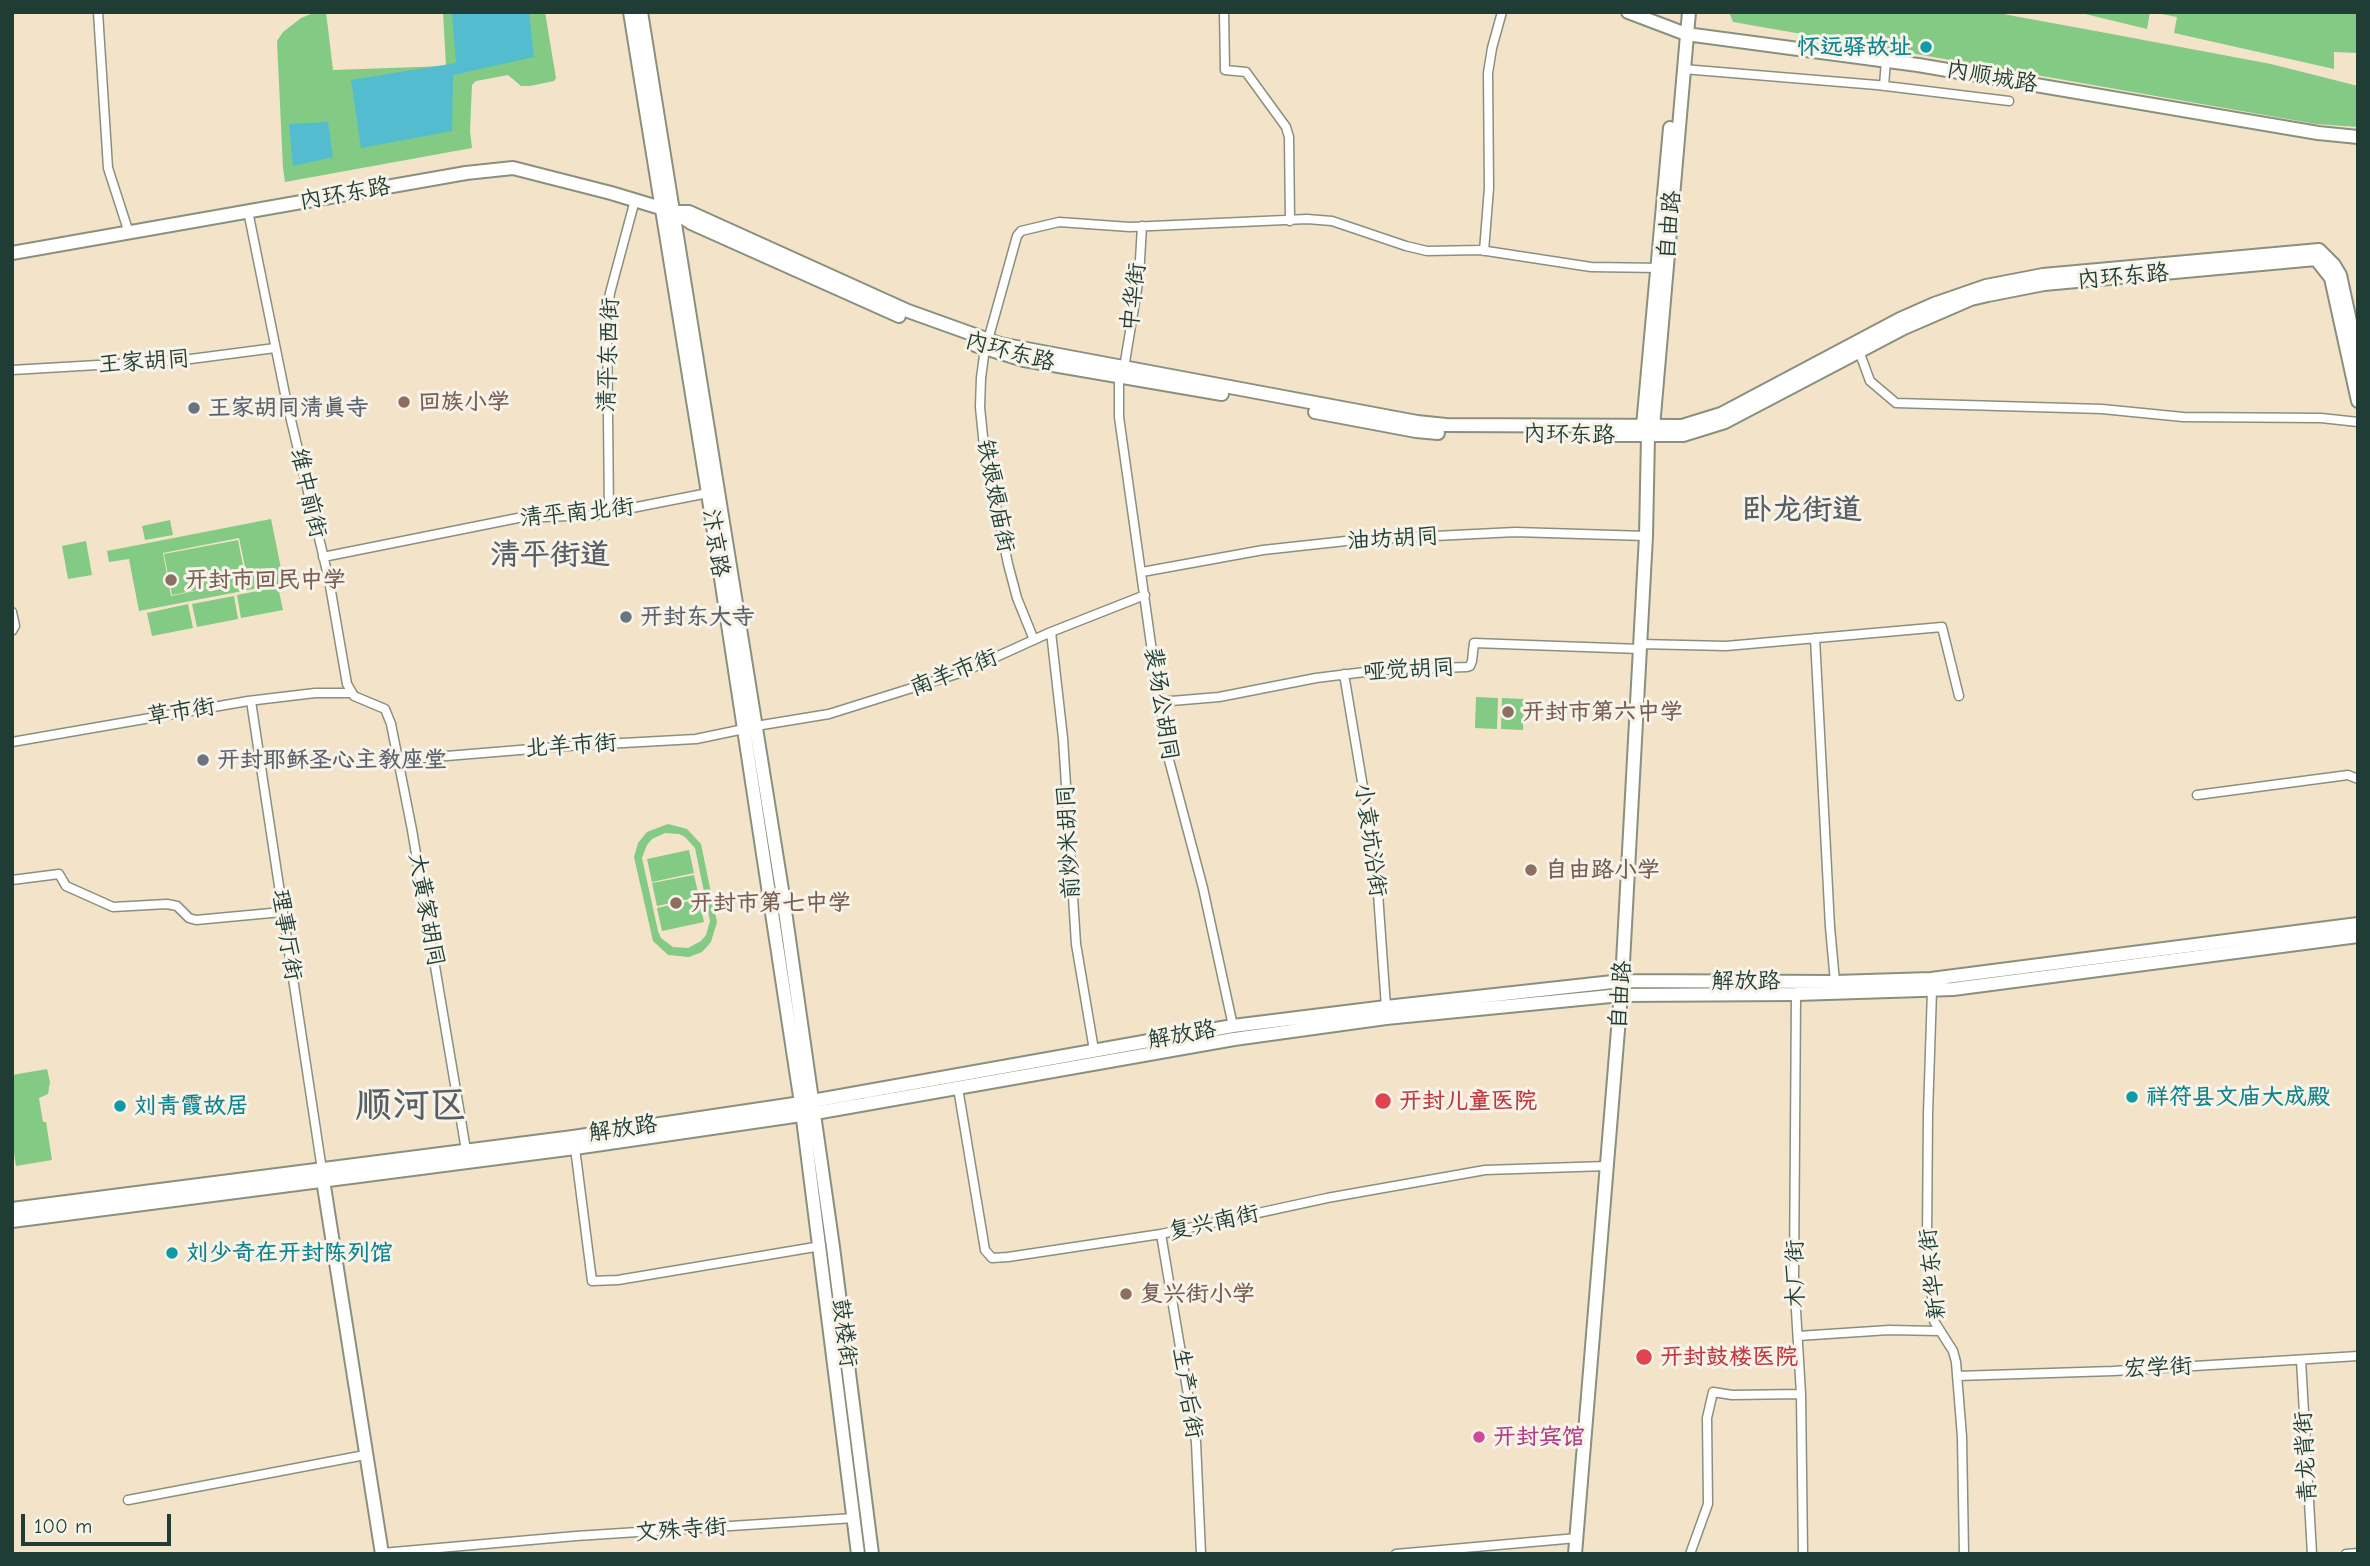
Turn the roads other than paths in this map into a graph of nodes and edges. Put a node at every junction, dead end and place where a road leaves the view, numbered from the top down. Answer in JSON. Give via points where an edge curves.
{"nodes":[{"id":1,"x":98,"y":12,"type":"edge"},
{"id":2,"x":630,"y":12,"type":"edge"},
{"id":3,"x":641,"y":12,"type":"edge"},
{"id":4,"x":1224,"y":12,"type":"edge"},
{"id":5,"x":1503,"y":12,"type":"edge"},
{"id":6,"x":1629,"y":12,"type":"edge"},
{"id":7,"x":1680,"y":12,"type":"edge"},
{"id":8,"x":1689,"y":12,"type":"edge"},
{"id":9,"x":1683,"y":33,"type":"junction"},
{"id":10,"x":1886,"y":60,"type":"junction"},
{"id":11,"x":1683,"y":69,"type":"junction"},
{"id":12,"x":1884,"y":86,"type":"junction"},
{"id":13,"x":2009,"y":100,"type":"dead end"},
{"id":14,"x":2358,"y":137,"type":"edge"},
{"id":15,"x":635,"y":200,"type":"junction"},
{"id":16,"x":668,"y":210,"type":"junction"},
{"id":17,"x":248,"y":211,"type":"junction"},
{"id":18,"x":1290,"y":221,"type":"junction"},
{"id":19,"x":1142,"y":226,"type":"junction"},
{"id":20,"x":129,"y":233,"type":"junction"},
{"id":21,"x":1485,"y":251,"type":"junction"},
{"id":22,"x":12,"y":253,"type":"edge"},
{"id":23,"x":1662,"y":268,"type":"junction"},
{"id":24,"x":987,"y":344,"type":"junction"},
{"id":25,"x":275,"y":348,"type":"junction"},
{"id":26,"x":1859,"y":351,"type":"junction"},
{"id":27,"x":2358,"y":359,"type":"edge"},
{"id":28,"x":12,"y":370,"type":"edge"},
{"id":29,"x":1121,"y":372,"type":"junction"},
{"id":30,"x":2358,"y":401,"type":"edge"},
{"id":31,"x":2358,"y":422,"type":"edge"},
{"id":32,"x":1648,"y":430,"type":"junction"},
{"id":33,"x":708,"y":493,"type":"junction"},
{"id":34,"x":609,"y":513,"type":"junction"},
{"id":35,"x":1646,"y":536,"type":"junction"},
{"id":36,"x":323,"y":556,"type":"junction"},
{"id":37,"x":1142,"y":572,"type":"junction"},
{"id":38,"x":1145,"y":595,"type":"junction"},
{"id":39,"x":12,"y":612,"type":"edge"},
{"id":40,"x":12,"y":631,"type":"edge"},
{"id":41,"x":1051,"y":632,"type":"junction"},
{"id":42,"x":1815,"y":638,"type":"junction"},
{"id":43,"x":1034,"y":640,"type":"junction"},
{"id":44,"x":1640,"y":647,"type":"junction"},
{"id":45,"x":1344,"y":674,"type":"junction"},
{"id":46,"x":351,"y":693,"type":"junction"},
{"id":47,"x":1959,"y":696,"type":"dead end"},
{"id":48,"x":251,"y":701,"type":"junction"},
{"id":49,"x":1159,"y":702,"type":"junction"},
{"id":50,"x":750,"y":728,"type":"junction"},
{"id":51,"x":12,"y":742,"type":"edge"},
{"id":52,"x":398,"y":760,"type":"junction"},
{"id":53,"x":2358,"y":779,"type":"edge"},
{"id":54,"x":2197,"y":795,"type":"dead end"},
{"id":55,"x":12,"y":880,"type":"edge"},
{"id":56,"x":282,"y":912,"type":"junction"},
{"id":57,"x":2358,"y":924,"type":"edge"},
{"id":58,"x":2358,"y":936,"type":"edge"},
{"id":59,"x":1622,"y":981,"type":"junction"},
{"id":60,"x":1835,"y":982,"type":"junction"},
{"id":61,"x":1932,"y":990,"type":"junction"},
{"id":62,"x":1621,"y":995,"type":"junction"},
{"id":63,"x":1796,"y":995,"type":"junction"},
{"id":64,"x":1385,"y":1007,"type":"junction"},
{"id":65,"x":1233,"y":1026,"type":"junction"},
{"id":66,"x":1094,"y":1051,"type":"junction"},
{"id":67,"x":958,"y":1088,"type":"junction"},
{"id":68,"x":808,"y":1108,"type":"junction"},
{"id":69,"x":575,"y":1148,"type":"junction"},
{"id":70,"x":466,"y":1150,"type":"junction"},
{"id":71,"x":1608,"y":1166,"type":"junction"},
{"id":72,"x":322,"y":1175,"type":"junction"},
{"id":73,"x":12,"y":1209,"type":"edge"},
{"id":74,"x":12,"y":1221,"type":"edge"},
{"id":75,"x":1161,"y":1234,"type":"junction"},
{"id":76,"x":821,"y":1246,"type":"junction"},
{"id":77,"x":1939,"y":1331,"type":"junction"},
{"id":78,"x":1798,"y":1336,"type":"junction"},
{"id":79,"x":2358,"y":1356,"type":"edge"},
{"id":80,"x":2301,"y":1360,"type":"junction"},
{"id":81,"x":1957,"y":1376,"type":"junction"},
{"id":82,"x":1801,"y":1394,"type":"junction"},
{"id":83,"x":365,"y":1455,"type":"junction"},
{"id":84,"x":128,"y":1500,"type":"dead end"},
{"id":85,"x":854,"y":1518,"type":"junction"},
{"id":86,"x":1577,"y":1538,"type":"junction"},
{"id":87,"x":382,"y":1553,"type":"edge"},
{"id":88,"x":2358,"y":1553,"type":"edge"},
{"id":89,"x":858,"y":1554,"type":"edge"},
{"id":90,"x":872,"y":1554,"type":"edge"},
{"id":91,"x":1201,"y":1554,"type":"edge"},
{"id":92,"x":1396,"y":1554,"type":"edge"},
{"id":93,"x":1575,"y":1554,"type":"edge"},
{"id":94,"x":1690,"y":1554,"type":"edge"},
{"id":95,"x":1803,"y":1554,"type":"edge"},
{"id":96,"x":1964,"y":1554,"type":"edge"},
{"id":97,"x":2312,"y":1554,"type":"edge"},
{"id":98,"x":2346,"y":1554,"type":"edge"}],
"edges":[{"from":1,"to":20,"type":"street","via":[[108,168]]},
{"from":2,"to":16,"type":"street","name":"汴京路"},
{"from":3,"to":16,"type":"street","name":"汴京路"},
{"from":4,"to":18,"type":"street","via":[[1225,70],[1246,72],[1286,127]]},
{"from":5,"to":21,"type":"street","via":[[1488,73]]},
{"from":6,"to":9,"type":"street","name":"内顺城路"},
{"from":7,"to":9,"type":"street","name":"自由路"},
{"from":8,"to":9,"type":"street","name":"自由路"},
{"from":9,"to":10,"type":"street","name":"内顺城路"},
{"from":9,"to":11,"type":"street","name":"自由路"},
{"from":9,"to":23,"type":"street","name":"自由路"},
{"from":10,"to":12,"type":"street"},
{"from":10,"to":14,"type":"street","name":"内顺城路"},
{"from":11,"to":12,"type":"street"},
{"from":11,"to":23,"type":"street","name":"自由路"},
{"from":12,"to":13,"type":"street"},
{"from":15,"to":16,"type":"street","name":"内环东路"},
{"from":15,"to":17,"type":"street","name":"内环东路","via":[[513,168]]},
{"from":15,"to":34,"type":"street","name":"清平东西街","via":[[607,320]]},
{"from":16,"to":24,"type":"street","name":"内环东路","via":[[905,319]]},
{"from":16,"to":33,"type":"street","name":"汴京路"},
{"from":16,"to":50,"type":"street","name":"汴京路"},
{"from":17,"to":20,"type":"street","name":"内环东路"},
{"from":17,"to":25,"type":"street","name":"维中前街"},
{"from":18,"to":19,"type":"street"},
{"from":18,"to":21,"type":"street","via":[[1332,221],[1427,251]]},
{"from":19,"to":24,"type":"street","name":"铁娘娘庙街","via":[[1059,222],[1021,231]]},
{"from":19,"to":29,"type":"street","name":"中华街","via":[[1139,277]]},
{"from":20,"to":22,"type":"street","name":"内环东路"},
{"from":21,"to":23,"type":"street","via":[[1591,267]]},
{"from":23,"to":32,"type":"street","name":"自由路"},
{"from":24,"to":29,"type":"street","name":"内环东路","via":[[1024,360]]},
{"from":24,"to":43,"type":"street","name":"铁娘娘庙街","via":[[980,407],[984,447],[1008,564]]},
{"from":25,"to":28,"type":"street","name":"王家胡同","via":[[183,360]]},
{"from":25,"to":36,"type":"street","name":"维中前街"},
{"from":26,"to":30,"type":"street","name":"内环东路","via":[[1937,312],[2005,291],[2316,260],[2331,278]]},
{"from":26,"to":31,"type":"street","via":[[1870,381],[1896,403]]},
{"from":26,"to":32,"type":"street","name":"内环东路","via":[[1725,422],[1683,435]]},
{"from":27,"to":32,"type":"street","name":"内环东路","via":[[2340,275],[2319,250],[2043,275],[1986,286],[1934,304],[1721,414]]},
{"from":29,"to":32,"type":"street","name":"内环东路","via":[[1417,422]]},
{"from":29,"to":37,"type":"street","name":"裴场公胡同","via":[[1119,417]]},
{"from":32,"to":35,"type":"street","name":"自由路"},
{"from":33,"to":34,"type":"street","name":"清平南北街"},
{"from":33,"to":50,"type":"street","name":"汴京路"},
{"from":34,"to":36,"type":"street","name":"清平南北街","via":[[518,518]]},
{"from":35,"to":37,"type":"street","name":"油坊胡同","via":[[1516,532],[1354,540],[1263,550]]},
{"from":35,"to":44,"type":"street","name":"自由路"},
{"from":36,"to":46,"type":"street","name":"维中前街"},
{"from":37,"to":38,"type":"street","name":"裴场公胡同"},
{"from":38,"to":41,"type":"street","name":"南羊市街"},
{"from":38,"to":49,"type":"street","name":"裴场公胡同"},
{"from":39,"to":40,"type":"street"},
{"from":41,"to":43,"type":"street","name":"南羊市街"},
{"from":41,"to":66,"type":"street","name":"前炒米胡同","via":[[1076,944]]},
{"from":42,"to":44,"type":"street"},
{"from":42,"to":47,"type":"street","via":[[1942,627]]},
{"from":42,"to":60,"type":"street"},
{"from":43,"to":50,"type":"street","name":"南羊市街","via":[[963,673],[865,704]]},
{"from":44,"to":45,"type":"street","name":"哑觉胡同","via":[[1474,643],[1471,666],[1467,667]]},
{"from":44,"to":59,"type":"street","name":"自由路"},
{"from":45,"to":49,"type":"street","name":"哑觉胡同","via":[[1219,697]]},
{"from":45,"to":64,"type":"street","name":"小袁坑沿街","via":[[1376,865]]},
{"from":46,"to":48,"type":"street","name":"草市街"},
{"from":46,"to":52,"type":"street","name":"大黄家胡同","via":[[385,709]]},
{"from":48,"to":51,"type":"street","name":"草市街"},
{"from":48,"to":56,"type":"street","name":"理事厅街"},
{"from":49,"to":65,"type":"street","name":"裴场公胡同"},
{"from":50,"to":52,"type":"street","name":"北羊市街","via":[[696,739]]},
{"from":50,"to":68,"type":"street","name":"汴京路"},
{"from":52,"to":70,"type":"street","name":"大黄家胡同"},
{"from":53,"to":54,"type":"street","via":[[2348,775]]},
{"from":55,"to":56,"type":"street","via":[[59,874],[66,886],[113,907],[167,904],[196,920]]},
{"from":56,"to":72,"type":"street","name":"理事厅街"},
{"from":57,"to":60,"type":"street","name":"解放路","via":[[1955,977]]},
{"from":58,"to":61,"type":"street","name":"解放路"},
{"from":59,"to":60,"type":"street","name":"解放路"},
{"from":59,"to":62,"type":"street","name":"自由路"},
{"from":59,"to":64,"type":"street","name":"解放路"},
{"from":61,"to":63,"type":"street","name":"解放路"},
{"from":61,"to":77,"type":"street","name":"新华东街","via":[[1927,1239],[1932,1307]]},
{"from":62,"to":63,"type":"street","name":"解放路"},
{"from":62,"to":67,"type":"street","name":"解放路","via":[[1386,1018],[1234,1039]]},
{"from":62,"to":71,"type":"street","name":"自由路"},
{"from":63,"to":78,"type":"street","name":"木厂街","via":[[1794,1278]]},
{"from":64,"to":65,"type":"street","name":"解放路"},
{"from":65,"to":66,"type":"street","name":"解放路"},
{"from":66,"to":68,"type":"street","name":"解放路"},
{"from":67,"to":68,"type":"street","name":"解放路"},
{"from":67,"to":75,"type":"street","name":"复兴南街","via":[[985,1250],[992,1258]]},
{"from":68,"to":69,"type":"street","name":"解放路"},
{"from":68,"to":70,"type":"street","name":"解放路"},
{"from":68,"to":76,"type":"street","name":"鼓楼街"},
{"from":68,"to":90,"type":"street","name":"鼓楼街"},
{"from":69,"to":72,"type":"street","name":"解放路"},
{"from":69,"to":76,"type":"street","via":[[592,1281]]},
{"from":70,"to":72,"type":"street","name":"解放路"},
{"from":71,"to":75,"type":"street","name":"复兴南街","via":[[1485,1170]]},
{"from":71,"to":86,"type":"street","name":"自由路"},
{"from":72,"to":73,"type":"street","name":"解放路"},
{"from":72,"to":74,"type":"street","name":"解放路"},
{"from":72,"to":83,"type":"street"},
{"from":75,"to":91,"type":"street","name":"生产后街","via":[[1196,1441]]},
{"from":76,"to":85,"type":"street","name":"鼓楼街"},
{"from":77,"to":78,"type":"street"},
{"from":77,"to":81,"type":"street","name":"新华东街","via":[[1953,1351]]},
{"from":78,"to":82,"type":"street","name":"木厂街"},
{"from":79,"to":80,"type":"street","name":"宏学街"},
{"from":80,"to":81,"type":"street","name":"宏学街"},
{"from":80,"to":97,"type":"street","name":"青龙背街"},
{"from":81,"to":96,"type":"street","name":"新华东街"},
{"from":82,"to":94,"type":"street","via":[[1713,1392],[1707,1418],[1708,1504]]},
{"from":82,"to":95,"type":"street","name":"木厂街"},
{"from":83,"to":84,"type":"street"},
{"from":83,"to":87,"type":"street"},
{"from":85,"to":87,"type":"street","name":"文殊寺街"},
{"from":85,"to":89,"type":"street","name":"鼓楼街"},
{"from":86,"to":92,"type":"street"},
{"from":86,"to":93,"type":"street","name":"自由路"},
{"from":88,"to":98,"type":"street"}]}
